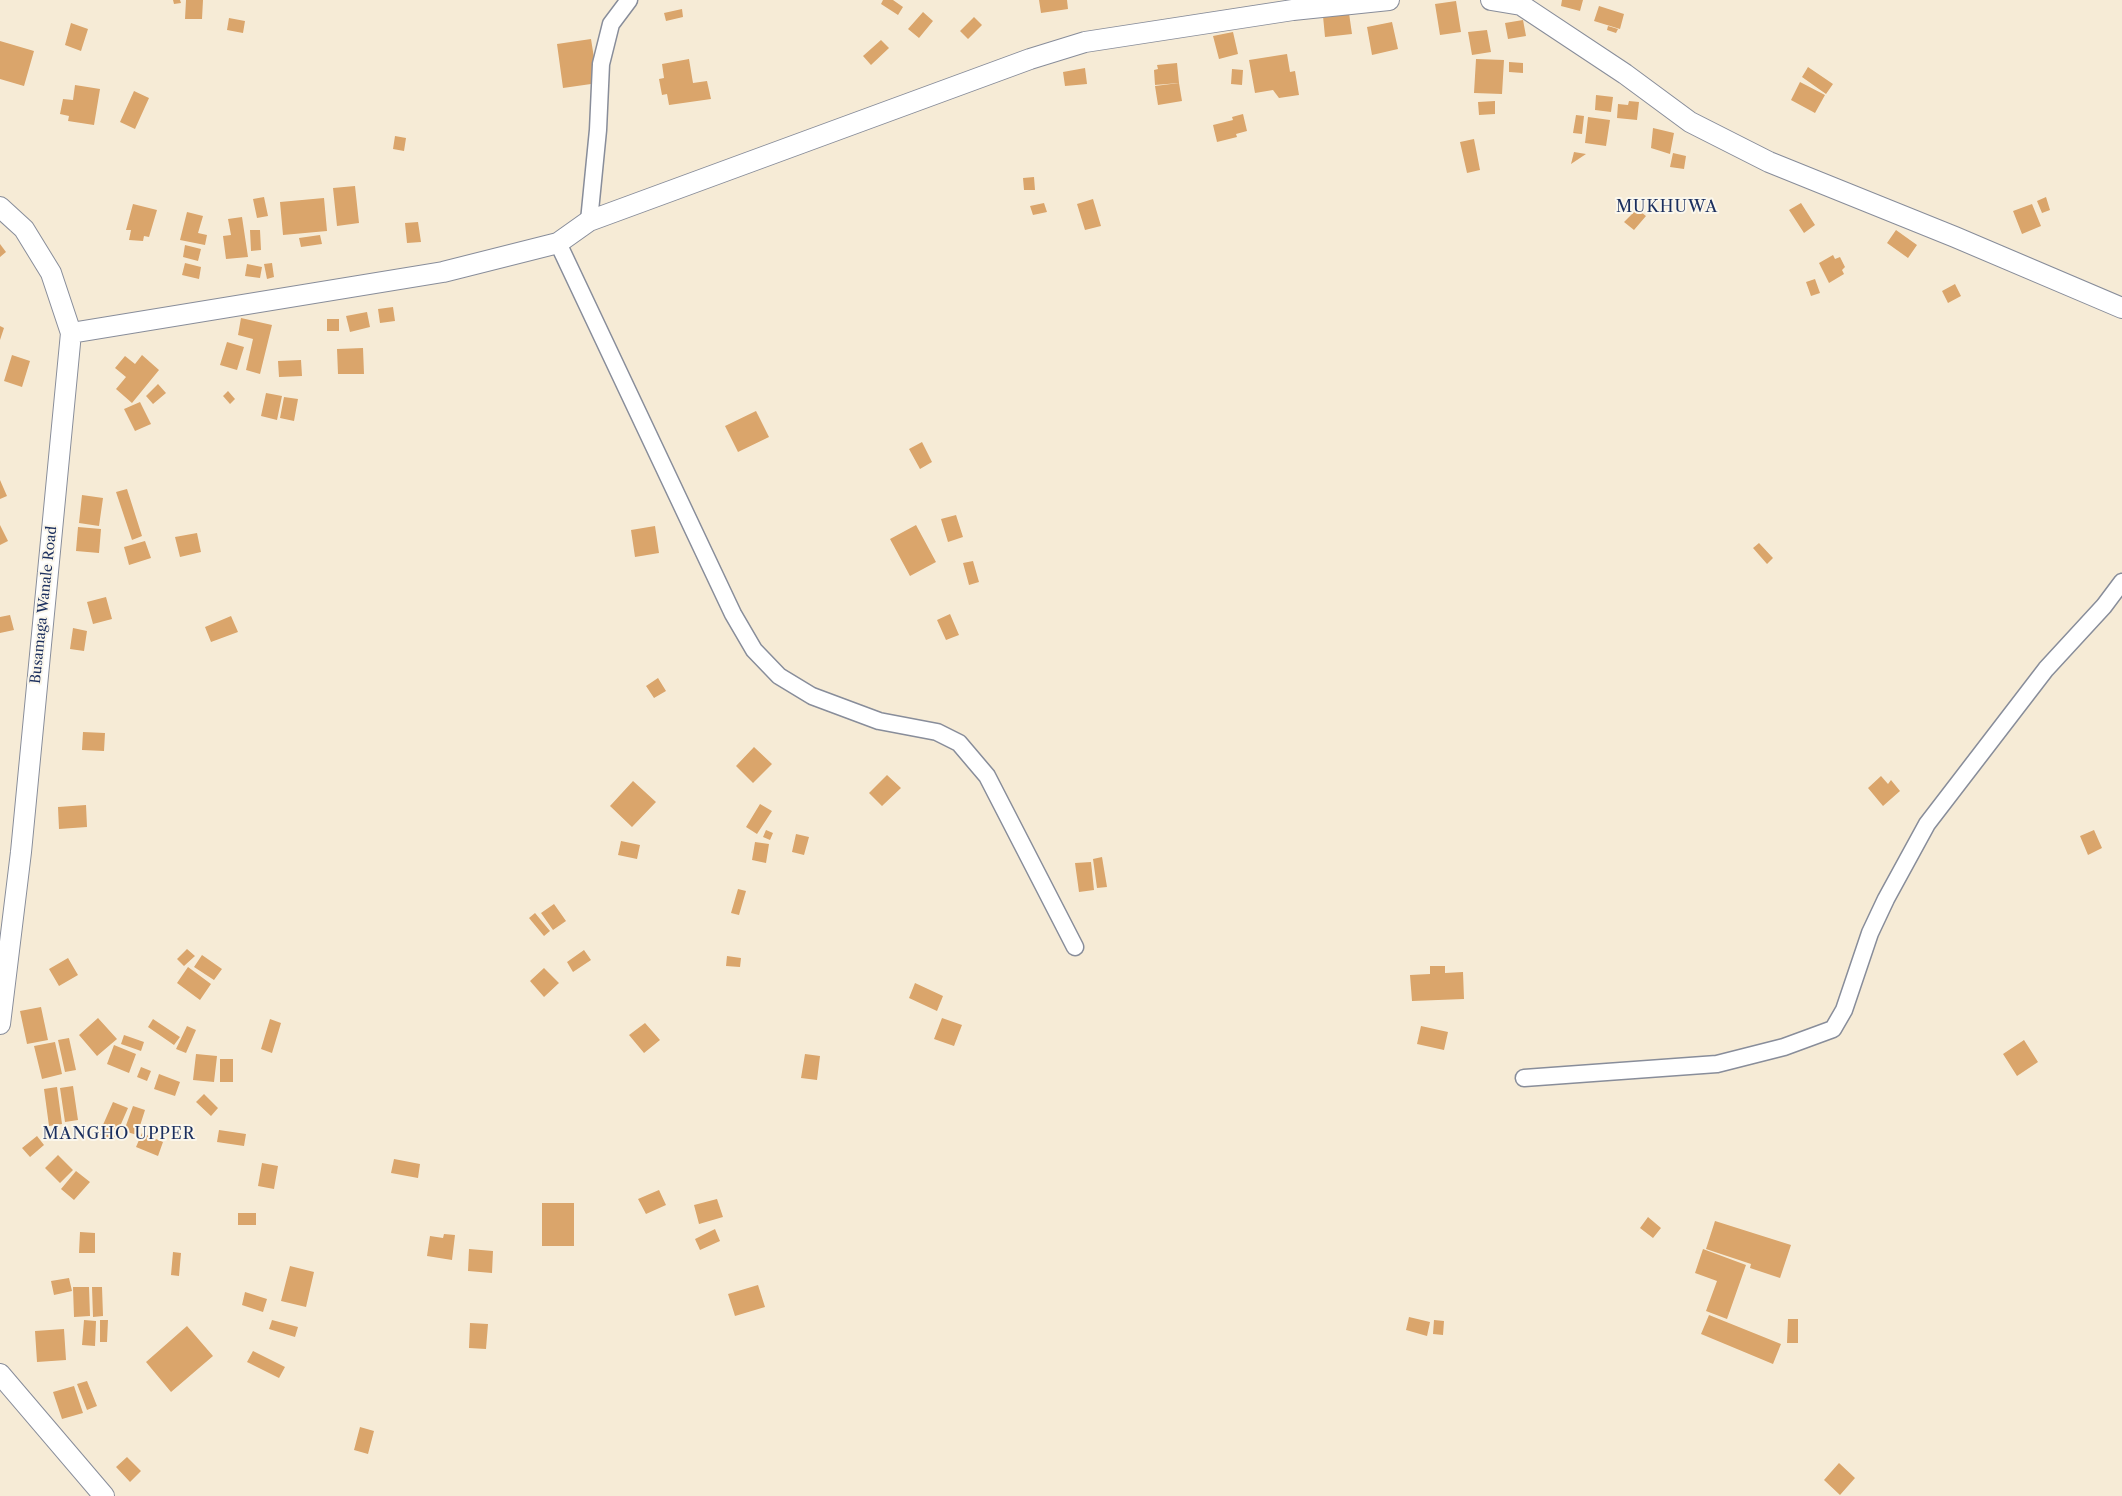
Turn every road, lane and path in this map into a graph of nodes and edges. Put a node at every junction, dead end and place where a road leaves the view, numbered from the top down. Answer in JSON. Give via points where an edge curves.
{"nodes":[{"id":1,"x":629,"y":0,"type":"edge"},
{"id":2,"x":1389,"y":0,"type":"edge"},
{"id":3,"x":1491,"y":0,"type":"edge"},
{"id":4,"x":1521,"y":3,"type":"edge"},
{"id":5,"x":0,"y":207,"type":"edge"},
{"id":6,"x":589,"y":221,"type":"junction"},
{"id":7,"x":558,"y":244,"type":"junction"},
{"id":8,"x":2122,"y":308,"type":"edge"},
{"id":9,"x":71,"y":333,"type":"junction"},
{"id":10,"x":2122,"y":582,"type":"edge"},
{"id":11,"x":1075,"y":947,"type":"dead end"},
{"id":12,"x":0,"y":1024,"type":"edge"},
{"id":13,"x":1524,"y":1078,"type":"dead end"},
{"id":14,"x":0,"y":1374,"type":"edge"},
{"id":15,"x":104,"y":1496,"type":"edge"}],
"edges":[{"from":1,"to":6,"type":"street","via":[[611,24],[601,64]]},
{"from":2,"to":6,"type":"street","via":[[1293,10],[1085,42],[1030,59]]},
{"from":3,"to":4,"type":"street"},
{"from":4,"to":8,"type":"street","via":[[1690,122],[1769,162]]},
{"from":5,"to":9,"type":"street","name":"Busamaga Wanale Road","via":[[24,229],[51,273]]},
{"from":6,"to":7,"type":"street"},
{"from":7,"to":9,"type":"street","via":[[443,272]]},
{"from":7,"to":11,"type":"street","via":[[733,614],[754,650],[779,676],[812,696],[879,720],[937,732],[959,743],[987,776]]},
{"from":9,"to":12,"type":"street","name":"Busamaga Wanale Road","via":[[22,842]]},
{"from":10,"to":13,"type":"street","via":[[2046,669],[1927,824],[1886,898],[1870,933],[1844,1010],[1833,1029],[1784,1047],[1717,1064]]},
{"from":14,"to":15,"type":"street"}]}
